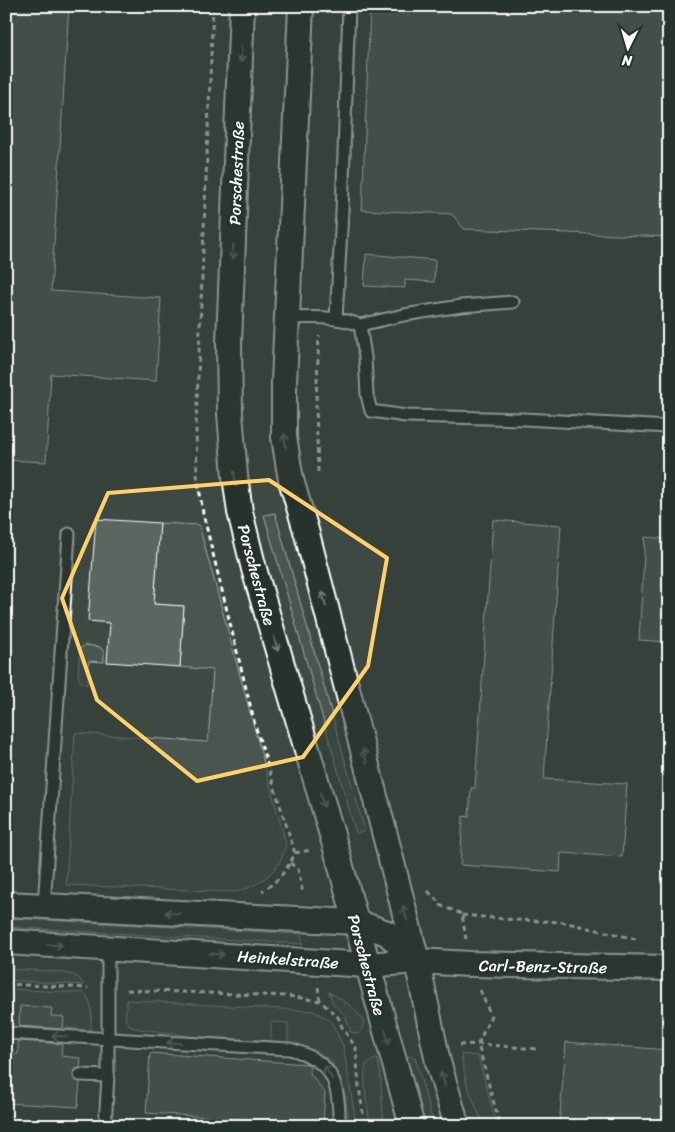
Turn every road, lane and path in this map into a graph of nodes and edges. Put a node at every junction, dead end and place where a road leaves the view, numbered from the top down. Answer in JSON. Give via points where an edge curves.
{"nodes":[{"id":1,"x":242,"y":6,"type":"edge"},
{"id":2,"x":301,"y":6,"type":"edge"},
{"id":3,"x":349,"y":6,"type":"edge"},
{"id":4,"x":513,"y":302,"type":"dead end"},
{"id":5,"x":320,"y":317,"type":"junction"},
{"id":6,"x":287,"y":318,"type":"junction"},
{"id":7,"x":336,"y":319,"type":"junction"},
{"id":8,"x":360,"y":326,"type":"junction"},
{"id":9,"x":669,"y":427,"type":"edge"},
{"id":10,"x":318,"y":473,"type":"dead end"},
{"id":11,"x":69,"y":534,"type":"dead end"},
{"id":12,"x":426,"y":883,"type":"dead end"},
{"id":13,"x":6,"y":904,"type":"edge"},
{"id":14,"x":44,"y":906,"type":"junction"},
{"id":15,"x":462,"y":914,"type":"junction"},
{"id":16,"x":356,"y":922,"type":"junction"},
{"id":17,"x":642,"y":940,"type":"dead end"},
{"id":18,"x":6,"y":942,"type":"edge"},
{"id":19,"x":108,"y":948,"type":"junction"},
{"id":20,"x":417,"y":961,"type":"junction"},
{"id":21,"x":470,"y":964,"type":"junction"},
{"id":22,"x":367,"y":965,"type":"junction"},
{"id":23,"x":669,"y":968,"type":"edge"},
{"id":24,"x":6,"y":984,"type":"edge"},
{"id":25,"x":108,"y":990,"type":"junction"},
{"id":26,"x":6,"y":1033,"type":"edge"},
{"id":27,"x":108,"y":1039,"type":"junction"},
{"id":28,"x":80,"y":1075,"type":"dead end"},
{"id":29,"x":108,"y":1076,"type":"junction"},
{"id":30,"x":339,"y":1122,"type":"edge"},
{"id":31,"x":105,"y":1126,"type":"edge"},
{"id":32,"x":365,"y":1126,"type":"edge"},
{"id":33,"x":412,"y":1126,"type":"edge"},
{"id":34,"x":457,"y":1126,"type":"edge"},
{"id":35,"x":500,"y":1126,"type":"edge"}],
"edges":[{"from":1,"to":16,"type":"street","name":"Porschestraße","one_way":true,"via":[[229,343],[235,476],[246,538]]},
{"from":2,"to":6,"type":"street"},
{"from":3,"to":7,"type":"lane"},
{"from":4,"to":8,"type":"lane","via":[[461,306]]},
{"from":5,"to":6,"type":"lane"},
{"from":5,"to":7,"type":"lane"},
{"from":5,"to":10,"type":"path","via":[[316,403]]},
{"from":20,"to":6,"type":"street","one_way":true,"via":[[291,480],[284,438]]},
{"from":7,"to":8,"type":"lane"},
{"from":8,"to":9,"type":"lane","via":[[371,411],[406,416]]},
{"from":11,"to":14,"type":"lane"},
{"from":12,"to":15,"type":"path","via":[[428,892],[442,906]]},
{"from":13,"to":14,"type":"street"},
{"from":16,"to":14,"type":"street","one_way":true},
{"from":15,"to":17,"type":"path","via":[[563,922]]},
{"from":15,"to":21,"type":"path"},
{"from":16,"to":20,"type":"street","via":[[387,933]]},
{"from":16,"to":22,"type":"street","name":"Porschestraße"},
{"from":18,"to":19,"type":"street","name":"Heinkelstraße","one_way":true},
{"from":19,"to":22,"type":"street","name":"Heinkelstraße","one_way":true},
{"from":19,"to":25,"type":"lane"},
{"from":20,"to":21,"type":"street","name":"Carl-Benz-Straße"},
{"from":20,"to":22,"type":"street","name":"Heinkelstraße"},
{"from":34,"to":20,"type":"street","one_way":true,"via":[[438,1062]]},
{"from":21,"to":23,"type":"street","name":"Carl-Benz-Straße"},
{"from":21,"to":35,"type":"path","via":[[492,1016],[478,1044]]},
{"from":22,"to":33,"type":"street","name":"Porschestraße","one_way":true},
{"from":24,"to":25,"type":"path"},
{"from":25,"to":27,"type":"lane"},
{"from":25,"to":32,"type":"path","via":[[288,996],[320,1001],[338,1017],[356,1048]]},
{"from":27,"to":26,"type":"lane","one_way":true},
{"from":27,"to":29,"type":"lane"},
{"from":30,"to":27,"type":"lane","one_way":true,"via":[[330,1072],[305,1054],[290,1050]]},
{"from":28,"to":29,"type":"lane"},
{"from":29,"to":31,"type":"lane"}]}
